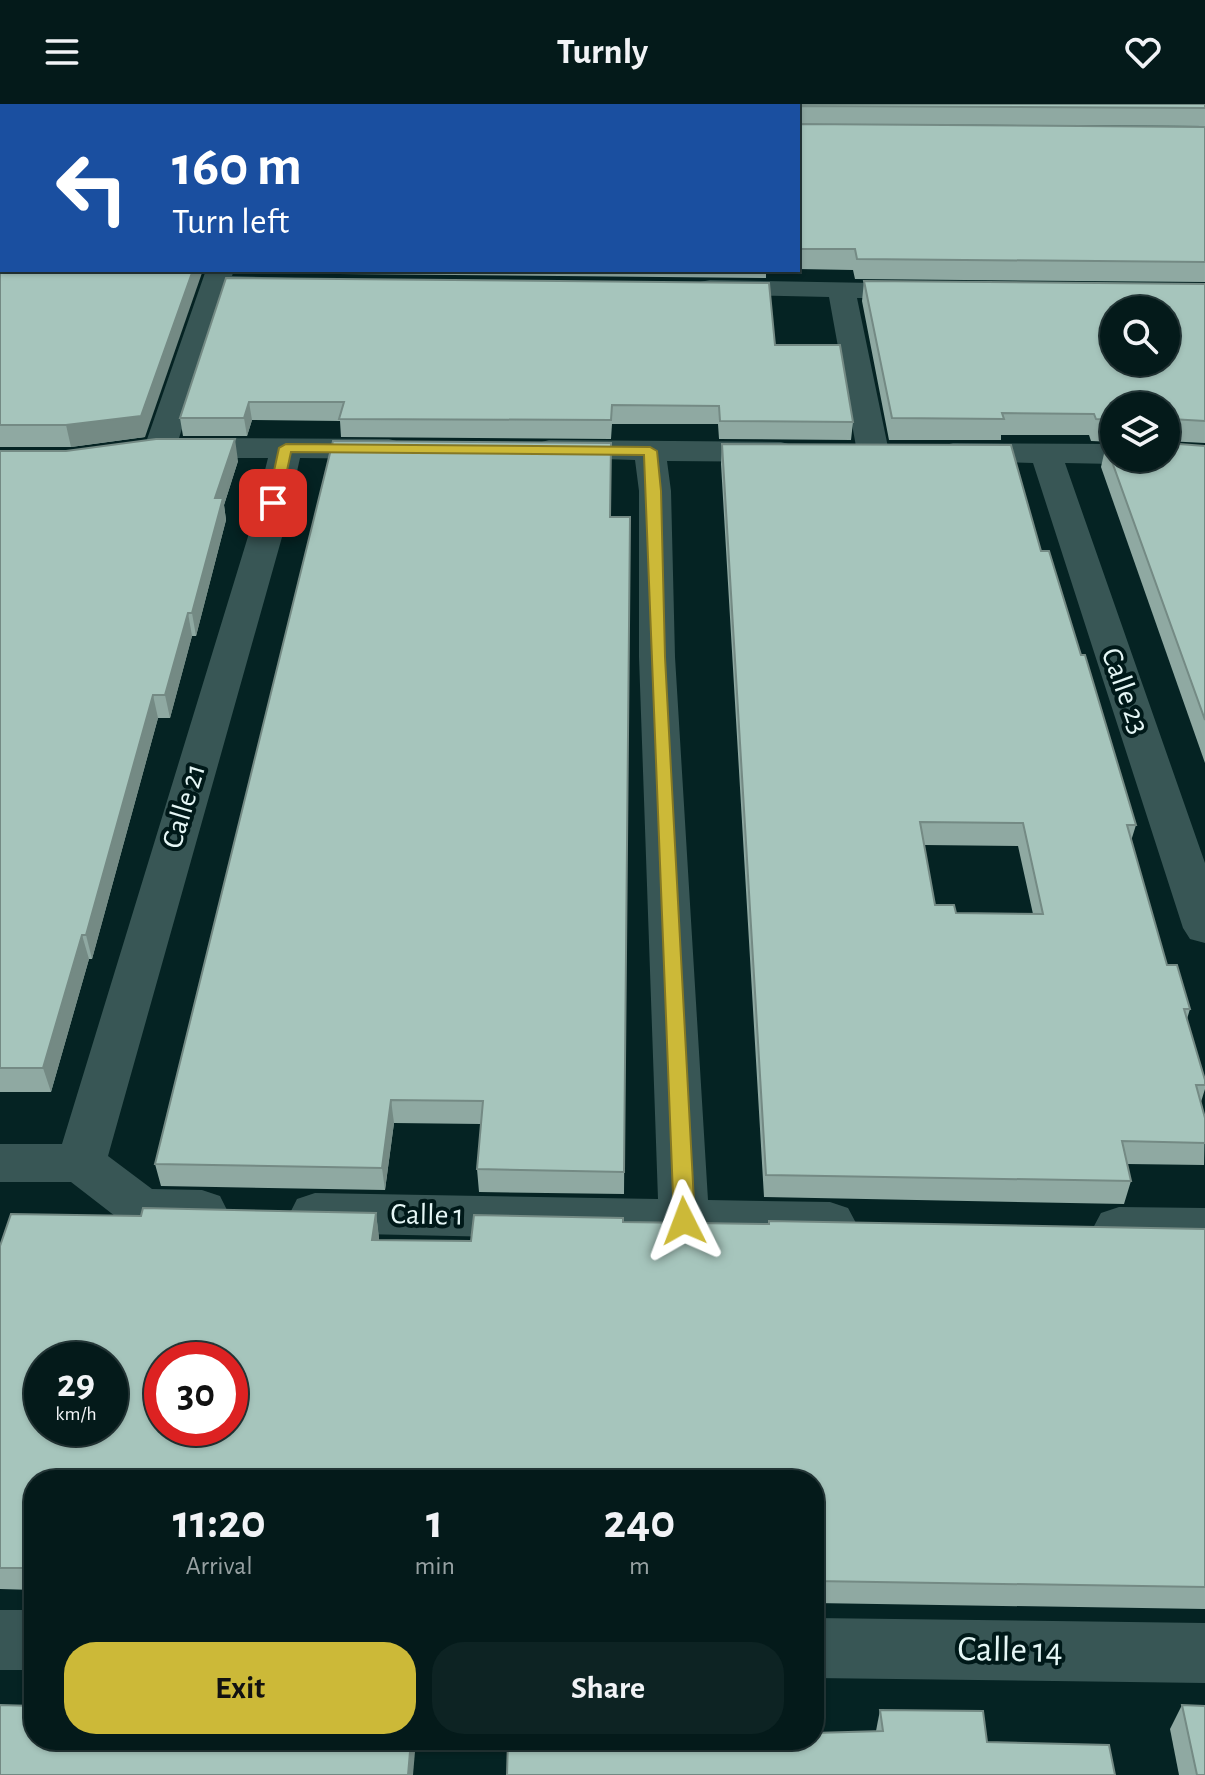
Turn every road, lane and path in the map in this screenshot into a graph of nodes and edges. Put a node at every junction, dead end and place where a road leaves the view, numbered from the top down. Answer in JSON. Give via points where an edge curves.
{"nodes":[{"id":1,"x":218,"y":277,"type":"edge"},
{"id":2,"x":310,"y":285,"type":"edge"},
{"id":3,"x":685,"y":288,"type":"edge"},
{"id":4,"x":842,"y":290,"type":"junction"},
{"id":5,"x":953,"y":291,"type":"edge"},
{"id":6,"x":286,"y":448,"type":"junction"},
{"id":7,"x":413,"y":449,"type":"edge"},
{"id":8,"x":523,"y":450,"type":"edge"},
{"id":9,"x":650,"y":451,"type":"junction"},
{"id":10,"x":809,"y":452,"type":"edge"},
{"id":11,"x":841,"y":452,"type":"edge"},
{"id":12,"x":899,"y":453,"type":"junction"},
{"id":13,"x":1046,"y":454,"type":"junction"},
{"id":14,"x":1100,"y":454,"type":"edge"},
{"id":15,"x":1205,"y":928,"type":"edge"},
{"id":16,"x":0,"y":1163,"type":"edge"},
{"id":17,"x":81,"y":1163,"type":"junction"},
{"id":18,"x":684,"y":1221,"type":"junction"},
{"id":19,"x":874,"y":1224,"type":"edge"},
{"id":20,"x":1079,"y":1227,"type":"edge"},
{"id":21,"x":1205,"y":1229,"type":"edge"},
{"id":22,"x":0,"y":1640,"type":"edge"},
{"id":23,"x":24,"y":1640,"type":"edge"},
{"id":24,"x":824,"y":1648,"type":"edge"},
{"id":25,"x":1205,"y":1653,"type":"edge"}],
"edges":[{"from":1,"to":2,"type":"street"},
{"from":1,"to":6,"type":"street","via":[[145,450]]},
{"from":3,"to":4,"type":"street"},
{"from":4,"to":5,"type":"street"},
{"from":4,"to":12,"type":"street"},
{"from":6,"to":7,"type":"street"},
{"from":6,"to":17,"type":"street","name":"Calle 21","via":[[267,530]]},
{"from":8,"to":9,"type":"street"},
{"from":9,"to":10,"type":"street"},
{"from":9,"to":18,"type":"street"},
{"from":11,"to":12,"type":"street"},
{"from":12,"to":13,"type":"street"},
{"from":13,"to":14,"type":"street"},
{"from":13,"to":15,"type":"street","name":"Calle 23"},
{"from":16,"to":17,"type":"street"},
{"from":17,"to":18,"type":"street","name":"Calle 1","via":[[142,1209]]},
{"from":18,"to":19,"type":"street","name":"Calle 1"},
{"from":20,"to":21,"type":"street"},
{"from":22,"to":23,"type":"street"},
{"from":24,"to":25,"type":"street","name":"Calle 14"}]}
